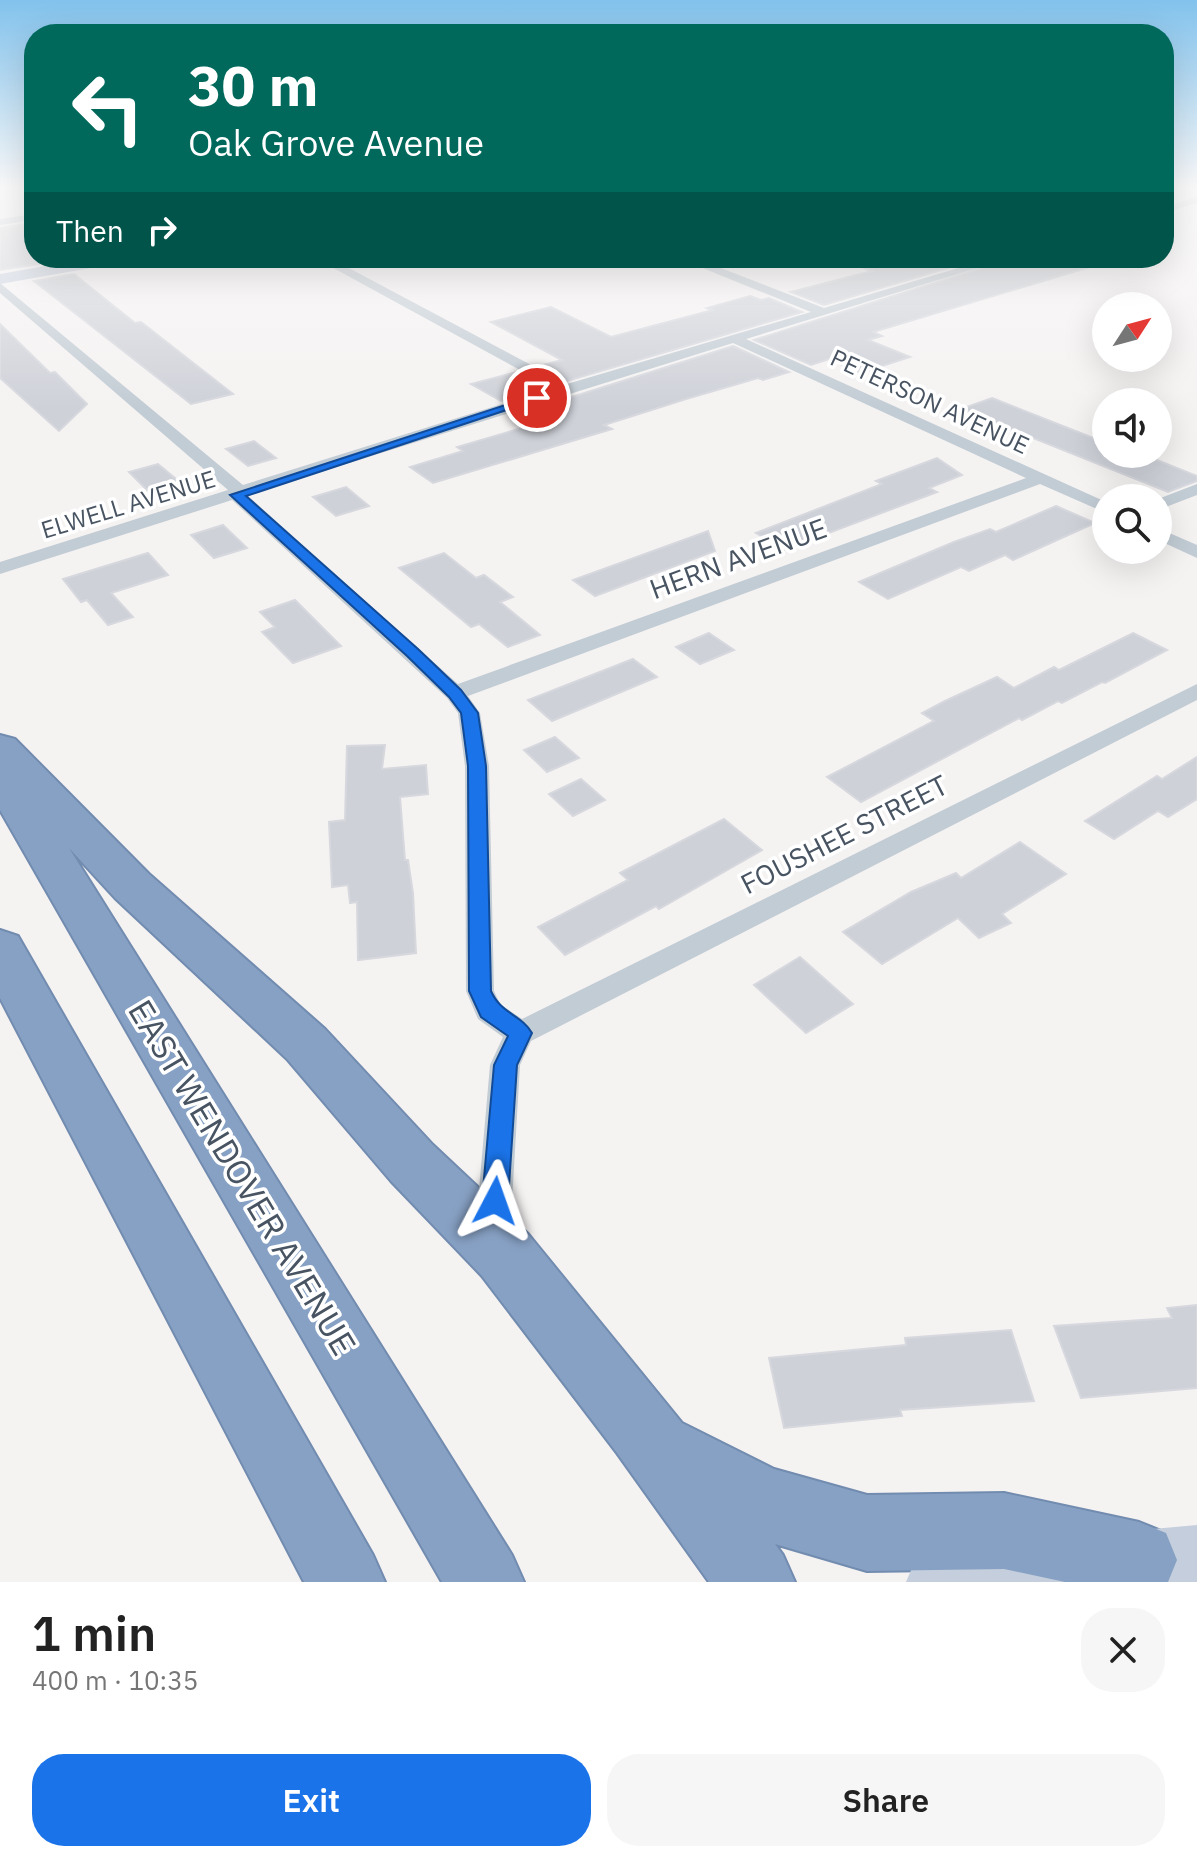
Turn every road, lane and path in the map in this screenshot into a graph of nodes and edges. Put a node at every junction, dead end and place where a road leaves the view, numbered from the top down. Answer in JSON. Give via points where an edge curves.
{"nodes":[{"id":1,"x":62,"y":268,"type":"edge"},
{"id":2,"x":340,"y":268,"type":"edge"},
{"id":3,"x":710,"y":268,"type":"edge"},
{"id":4,"x":970,"y":268,"type":"edge"},
{"id":5,"x":0,"y":279,"type":"edge"},
{"id":6,"x":0,"y":287,"type":"edge"},
{"id":7,"x":823,"y":312,"type":"junction"},
{"id":8,"x":734,"y":339,"type":"junction"},
{"id":9,"x":566,"y":389,"type":"junction"},
{"id":10,"x":1041,"y":478,"type":"junction"},
{"id":11,"x":1197,"y":489,"type":"edge"},
{"id":12,"x":237,"y":495,"type":"junction"},
{"id":13,"x":1172,"y":499,"type":"edge"},
{"id":14,"x":1092,"y":502,"type":"edge"},
{"id":15,"x":1172,"y":540,"type":"edge"},
{"id":16,"x":1197,"y":552,"type":"edge"},
{"id":17,"x":0,"y":568,"type":"edge"},
{"id":18,"x":1197,"y":691,"type":"edge"},
{"id":19,"x":455,"y":693,"type":"junction"},
{"id":20,"x":0,"y":748,"type":"edge"},
{"id":21,"x":0,"y":772,"type":"edge"},
{"id":22,"x":0,"y":949,"type":"edge"},
{"id":23,"x":520,"y":1033,"type":"junction"},
{"id":24,"x":505,"y":1255,"type":"junction"},
{"id":25,"x":655,"y":1446,"type":"junction"},
{"id":26,"x":1151,"y":1565,"type":"edge"},
{"id":27,"x":346,"y":1582,"type":"edge"},
{"id":28,"x":485,"y":1582,"type":"edge"},
{"id":29,"x":756,"y":1582,"type":"edge"},
{"id":30,"x":936,"y":1582,"type":"edge"}],
"edges":[{"from":1,"to":5,"type":"street"},
{"from":2,"to":9,"type":"street"},
{"from":3,"to":7,"type":"street"},
{"from":4,"to":7,"type":"street","name":"ELWELL AVENUE"},
{"from":6,"to":12,"type":"street","via":[[236,487]]},
{"from":7,"to":8,"type":"street","name":"ELWELL AVENUE"},
{"from":8,"to":9,"type":"street","name":"ELWELL AVENUE"},
{"from":8,"to":10,"type":"street","name":"PETERSON AVENUE"},
{"from":9,"to":12,"type":"street","name":"ELWELL AVENUE"},
{"from":10,"to":14,"type":"street","name":"PETERSON AVENUE"},
{"from":10,"to":19,"type":"street","name":"HERN AVENUE"},
{"from":11,"to":13,"type":"street"},
{"from":12,"to":17,"type":"street","name":"ELWELL AVENUE"},
{"from":12,"to":19,"type":"street"},
{"from":15,"to":16,"type":"street"},
{"from":18,"to":23,"type":"street","name":"FOUSHEE STREET"},
{"from":19,"to":23,"type":"street","via":[[469,713],[477,766],[480,991],[488,1011]]},
{"from":20,"to":24,"type":"highway","via":[[132,886],[306,1044],[412,1163]]},
{"from":21,"to":28,"type":"highway","name":"EAST WENDOVER AVENUE"},
{"from":22,"to":27,"type":"highway"},
{"from":23,"to":24,"type":"street","via":[[505,1065],[495,1201]]},
{"from":24,"to":25,"type":"highway"},
{"from":25,"to":26,"type":"highway","via":[[762,1503],[867,1533],[1004,1531]]},
{"from":25,"to":29,"type":"highway"},
{"from":26,"to":30,"type":"street"}]}
